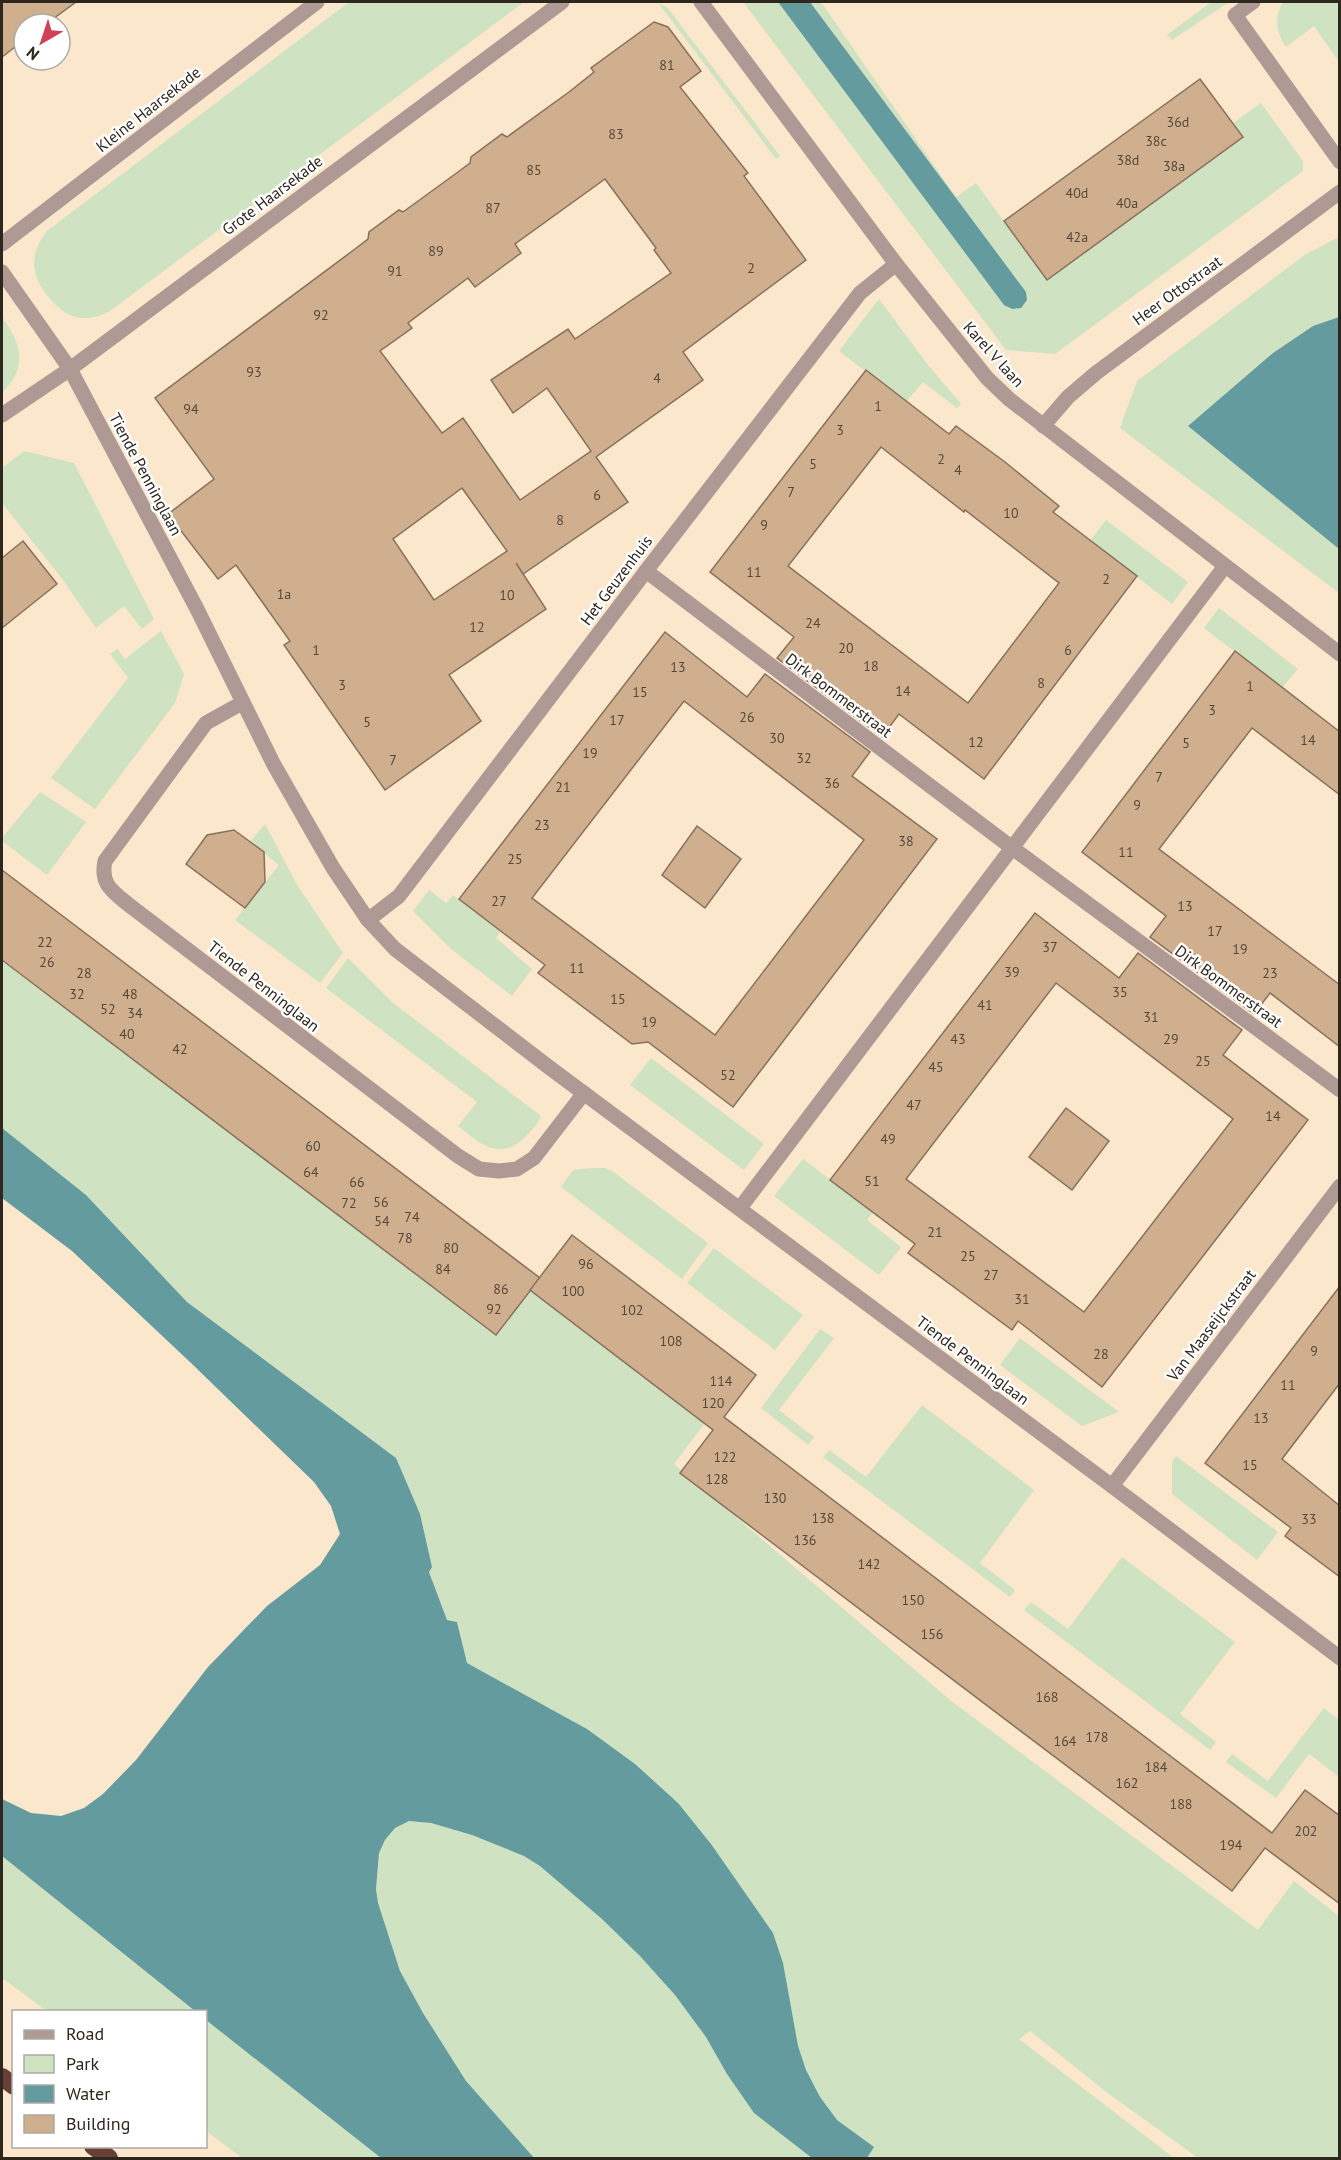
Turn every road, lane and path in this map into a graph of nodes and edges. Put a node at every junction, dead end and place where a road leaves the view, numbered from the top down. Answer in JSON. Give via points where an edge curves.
{"nodes":[{"id":1,"x":317,"y":2,"type":"edge"},
{"id":2,"x":562,"y":2,"type":"edge"},
{"id":3,"x":701,"y":2,"type":"edge"},
{"id":4,"x":1253,"y":2,"type":"edge"},
{"id":5,"x":1340,"y":162,"type":"edge"},
{"id":6,"x":1340,"y":192,"type":"edge"},
{"id":7,"x":2,"y":244,"type":"edge"},
{"id":8,"x":896,"y":264,"type":"junction"},
{"id":9,"x":2,"y":272,"type":"edge"},
{"id":10,"x":70,"y":369,"type":"junction"},
{"id":11,"x":2,"y":415,"type":"edge"},
{"id":12,"x":1043,"y":426,"type":"junction"},
{"id":13,"x":1225,"y":566,"type":"junction"},
{"id":14,"x":646,"y":571,"type":"junction"},
{"id":15,"x":1340,"y":654,"type":"edge"},
{"id":16,"x":242,"y":703,"type":"junction"},
{"id":17,"x":1011,"y":847,"type":"junction"},
{"id":18,"x":368,"y":920,"type":"junction"},
{"id":19,"x":1340,"y":1090,"type":"edge"},
{"id":20,"x":584,"y":1093,"type":"junction"},
{"id":21,"x":1340,"y":1186,"type":"edge"},
{"id":22,"x":740,"y":1208,"type":"junction"},
{"id":23,"x":1112,"y":1486,"type":"junction"},
{"id":24,"x":1340,"y":1658,"type":"edge"},
{"id":25,"x":96,"y":2148,"type":"edge"},
{"id":26,"x":109,"y":2158,"type":"edge"}],
"edges":[{"from":1,"to":7,"type":"street","name":"Kleine Haarsekade"},
{"from":2,"to":10,"type":"street","name":"Grote Haarsekade"},
{"from":3,"to":8,"type":"street","name":"Karel V laan"},
{"from":4,"to":5,"type":"street","via":[[1234,15]]},
{"from":6,"to":12,"type":"street","name":"Heer Ottostraat","via":[[1096,373]]},
{"from":8,"to":12,"type":"street","name":"Karel V laan","via":[[987,378]]},
{"from":8,"to":14,"type":"street","name":"Het Geuzenhuis","via":[[860,293]]},
{"from":9,"to":10,"type":"street","name":"Tiende Penninglaan"},
{"from":10,"to":11,"type":"street","name":"Grote Haarsekade"},
{"from":10,"to":16,"type":"street","name":"Tiende Penninglaan"},
{"from":12,"to":13,"type":"street","name":"Karel V laan"},
{"from":13,"to":15,"type":"street","name":"Karel V laan"},
{"from":13,"to":17,"type":"street"},
{"from":14,"to":17,"type":"street","name":"Dirk Bommerstraat"},
{"from":14,"to":18,"type":"street","name":"Het Geuzenhuis","via":[[399,896]]},
{"from":16,"to":18,"type":"street","name":"Tiende Penninglaan","via":[[333,868]]},
{"from":16,"to":20,"type":"street","name":"Tiende Penninglaan","via":[[206,723],[182,754],[105,861],[105,882],[129,905],[297,1035],[478,1169],[517,1169],[534,1158]]},
{"from":17,"to":19,"type":"street","name":"Dirk Bommerstraat"},
{"from":17,"to":22,"type":"street"},
{"from":18,"to":20,"type":"street","name":"Tiende Penninglaan","via":[[395,950]]},
{"from":20,"to":22,"type":"street","name":"Tiende Penninglaan"},
{"from":21,"to":23,"type":"street","name":"Van Maaseijckstraat"},
{"from":22,"to":23,"type":"street","name":"Tiende Penninglaan"},
{"from":23,"to":24,"type":"street","name":"Tiende Penninglaan"},
{"from":25,"to":26,"type":"highway"}]}
